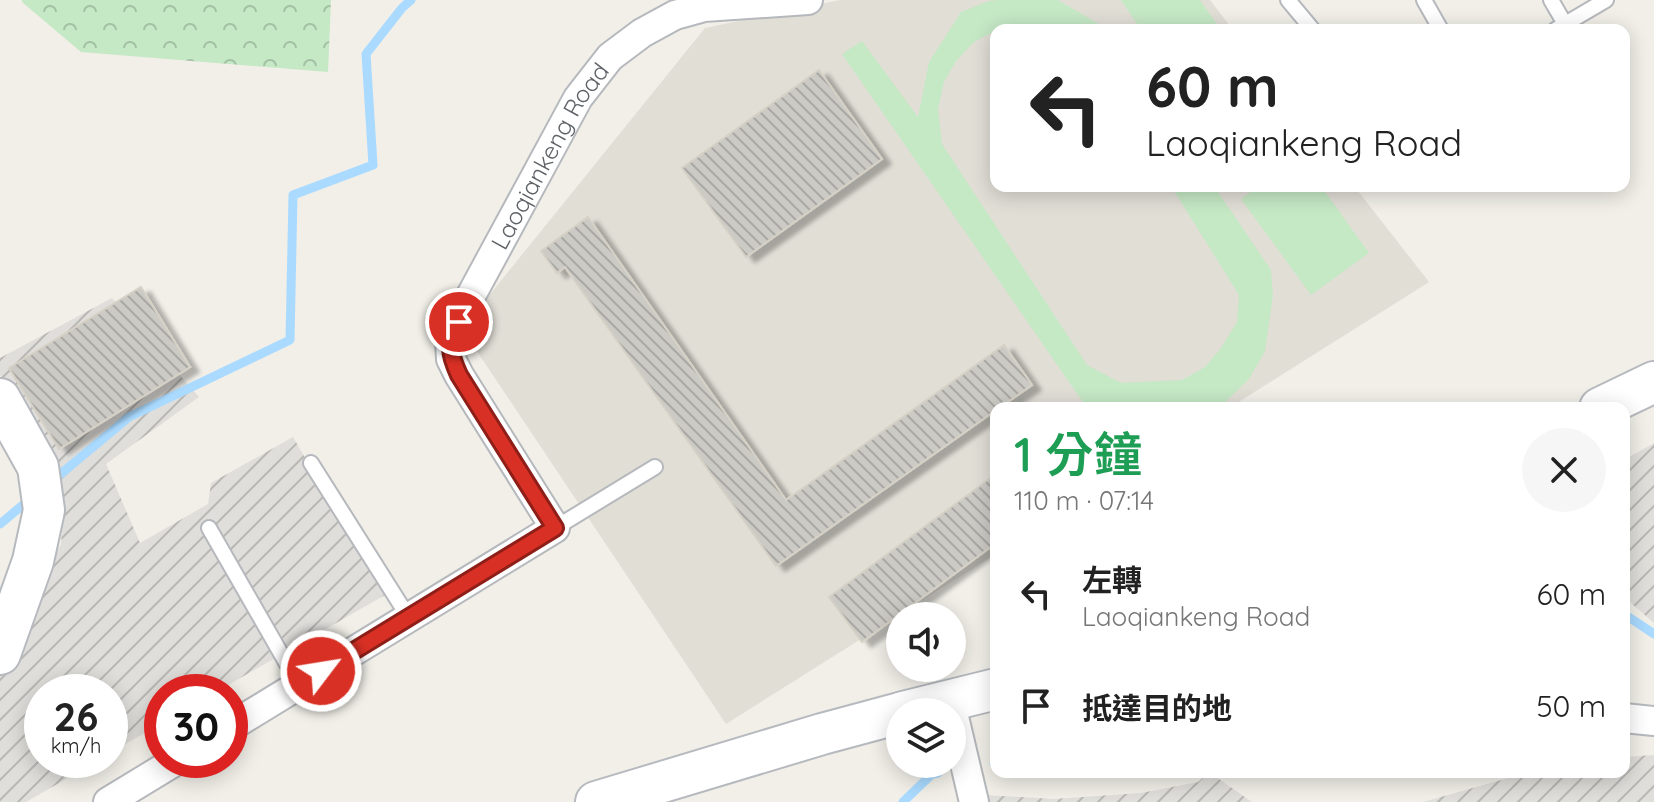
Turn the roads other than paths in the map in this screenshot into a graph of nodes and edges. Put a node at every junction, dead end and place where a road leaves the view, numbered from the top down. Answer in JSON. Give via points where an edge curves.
{"nodes":[{"id":1,"x":808,"y":0,"type":"edge"},
{"id":2,"x":1288,"y":0,"type":"edge"},
{"id":3,"x":1424,"y":0,"type":"edge"},
{"id":4,"x":1551,"y":0,"type":"edge"},
{"id":5,"x":1606,"y":0,"type":"edge"},
{"id":6,"x":753,"y":3,"type":"edge"},
{"id":7,"x":1308,"y":24,"type":"edge"},
{"id":8,"x":1438,"y":24,"type":"edge"},
{"id":9,"x":1559,"y":24,"type":"edge"},
{"id":10,"x":1565,"y":24,"type":"edge"},
{"id":11,"x":1654,"y":382,"type":"edge"},
{"id":12,"x":0,"y":399,"type":"edge"},
{"id":13,"x":1612,"y":402,"type":"edge"},
{"id":14,"x":311,"y":463,"type":"dead end"},
{"id":15,"x":655,"y":467,"type":"dead end"},
{"id":16,"x":209,"y":528,"type":"dead end"},
{"id":17,"x":555,"y":528,"type":"junction"},
{"id":18,"x":409,"y":618,"type":"junction"},
{"id":19,"x":0,"y":654,"type":"edge"},
{"id":20,"x":299,"y":685,"type":"junction"},
{"id":21,"x":990,"y":690,"type":"edge"},
{"id":22,"x":958,"y":698,"type":"edge"},
{"id":23,"x":248,"y":716,"type":"edge"},
{"id":24,"x":886,"y":716,"type":"edge"},
{"id":25,"x":1630,"y":719,"type":"edge"},
{"id":26,"x":1654,"y":721,"type":"edge"},
{"id":27,"x":966,"y":768,"type":"edge"},
{"id":28,"x":147,"y":778,"type":"edge"},
{"id":29,"x":108,"y":802,"type":"edge"},
{"id":30,"x":596,"y":802,"type":"edge"},
{"id":31,"x":974,"y":802,"type":"edge"}],
"edges":[{"from":1,"to":6,"type":"street","name":"Laoqiankeng Road"},
{"from":2,"to":7,"type":"lane"},
{"from":3,"to":8,"type":"lane"},
{"from":4,"to":9,"type":"lane"},
{"from":5,"to":10,"type":"lane"},
{"from":6,"to":17,"type":"street","name":"Laoqiankeng Road","via":[[675,15],[610,57],[578,98],[450,341],[459,375]]},
{"from":11,"to":13,"type":"street"},
{"from":12,"to":19,"type":"street","via":[[38,467],[44,510],[33,561]]},
{"from":14,"to":18,"type":"lane"},
{"from":15,"to":17,"type":"lane"},
{"from":16,"to":20,"type":"lane"},
{"from":17,"to":18,"type":"street"},
{"from":18,"to":20,"type":"street"},
{"from":20,"to":23,"type":"street"},
{"from":21,"to":22,"type":"street"},
{"from":24,"to":30,"type":"street"},
{"from":25,"to":26,"type":"street"},
{"from":27,"to":31,"type":"street"},
{"from":28,"to":29,"type":"street"}]}
